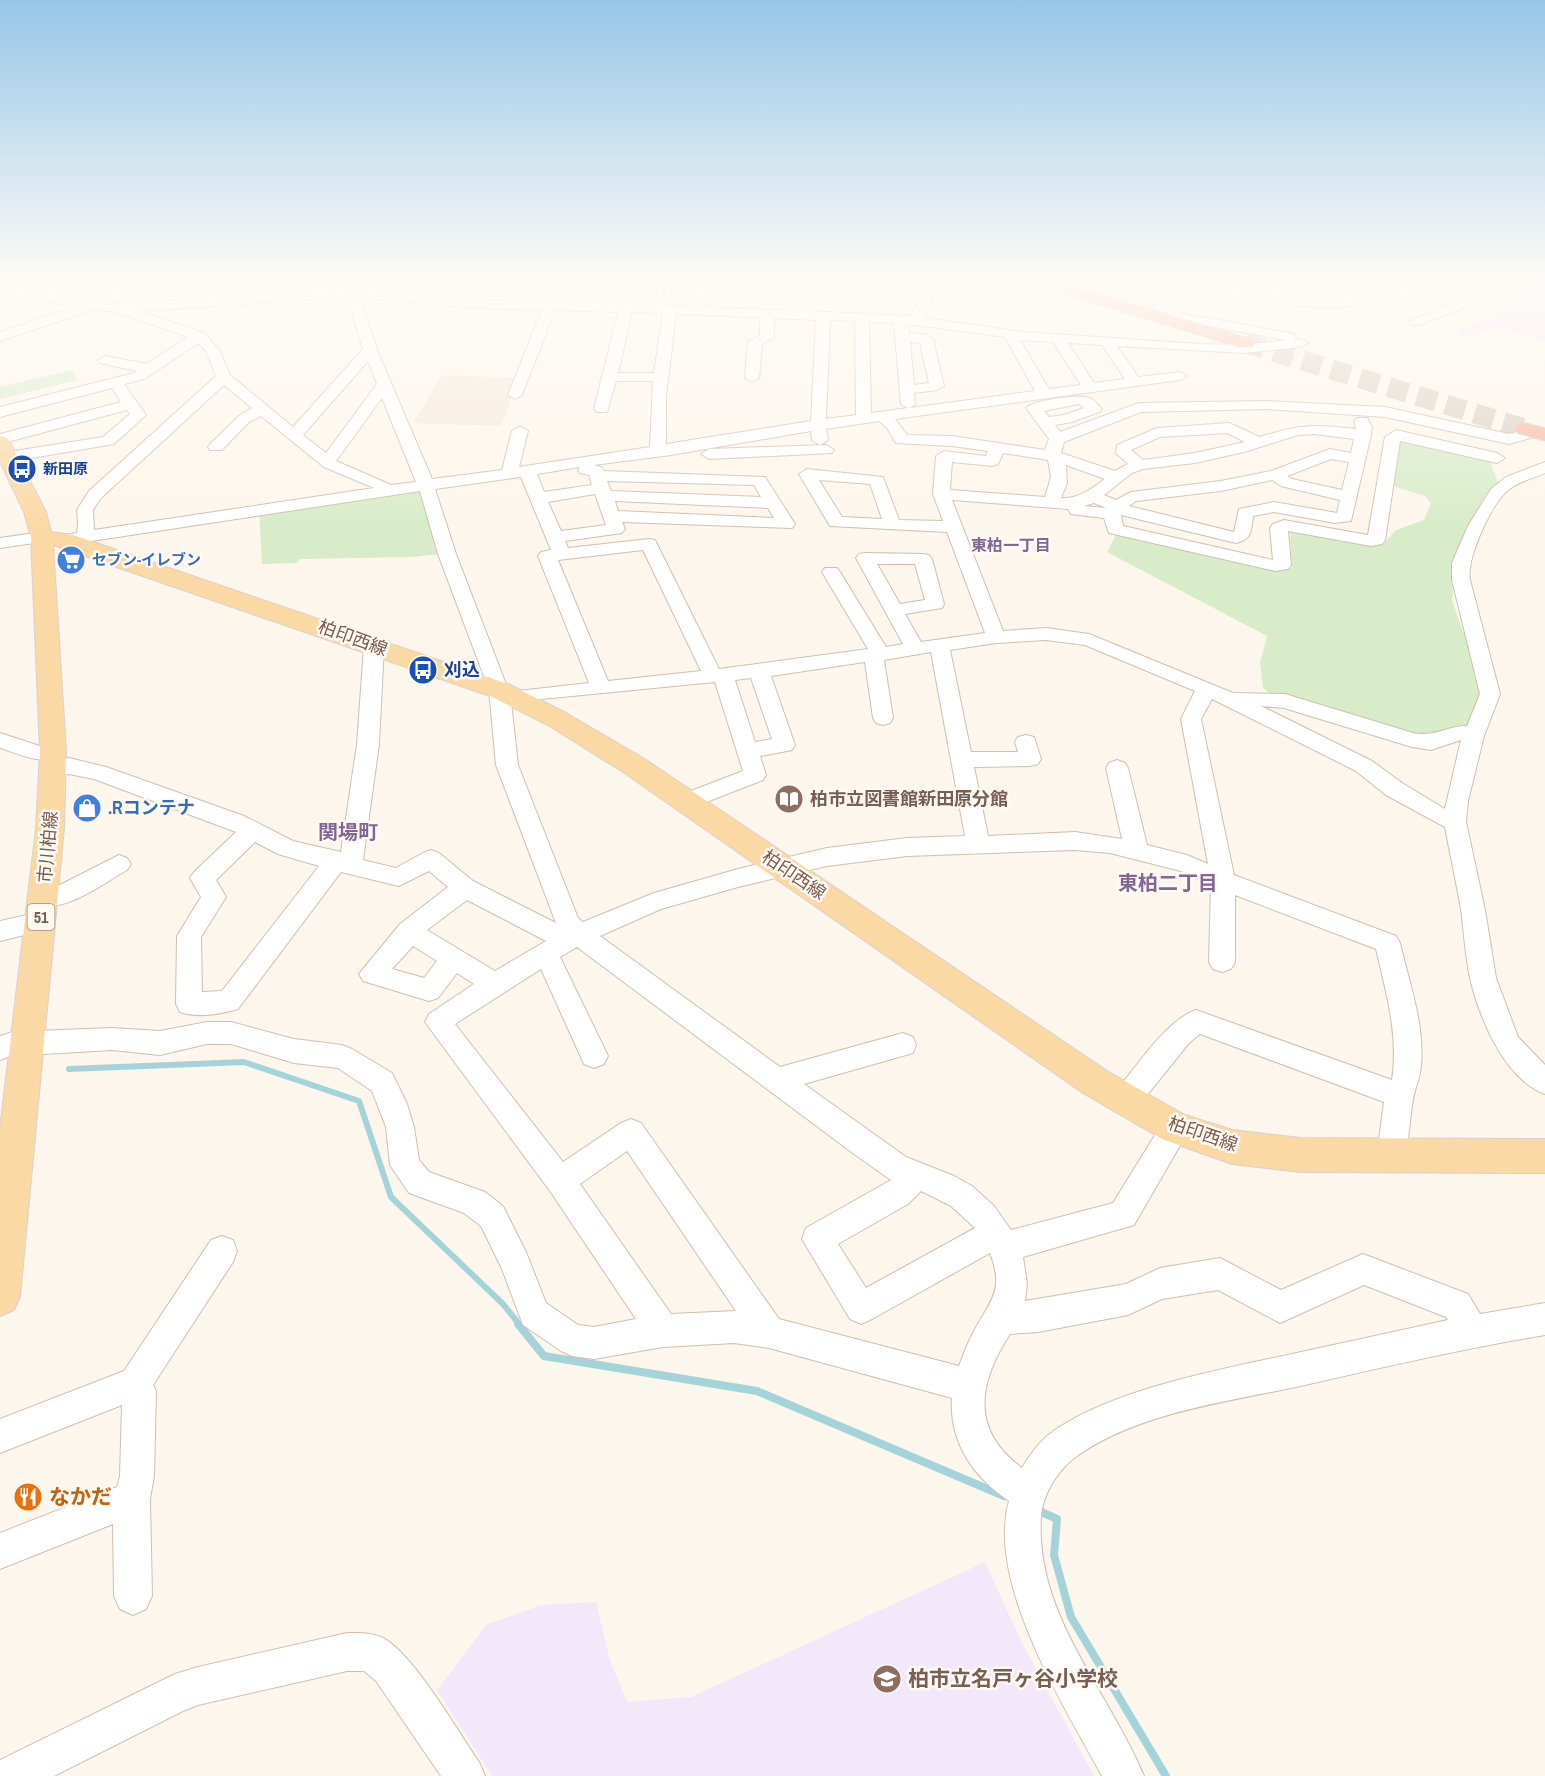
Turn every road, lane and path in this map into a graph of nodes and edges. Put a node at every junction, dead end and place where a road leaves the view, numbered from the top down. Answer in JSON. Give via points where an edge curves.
{"nodes":[{"id":1,"x":124,"y":364,"type":"edge"},
{"id":2,"x":158,"y":364,"type":"edge"},
{"id":3,"x":218,"y":364,"type":"edge"},
{"id":4,"x":357,"y":364,"type":"edge"},
{"id":5,"x":375,"y":364,"type":"edge"},
{"id":6,"x":527,"y":364,"type":"edge"},
{"id":7,"x":613,"y":364,"type":"edge"},
{"id":8,"x":661,"y":364,"type":"edge"},
{"id":9,"x":753,"y":364,"type":"edge"},
{"id":10,"x":821,"y":364,"type":"edge"},
{"id":11,"x":866,"y":364,"type":"edge"},
{"id":12,"x":904,"y":364,"type":"edge"},
{"id":13,"x":932,"y":364,"type":"edge"},
{"id":14,"x":1027,"y":364,"type":"edge"},
{"id":15,"x":1078,"y":364,"type":"edge"},
{"id":16,"x":1122,"y":364,"type":"edge"},
{"id":17,"x":1169,"y":364,"type":"edge"},
{"id":18,"x":150,"y":369,"type":"junction"},
{"id":19,"x":610,"y":376,"type":"junction"},
{"id":20,"x":224,"y":377,"type":"junction"},
{"id":21,"x":660,"y":377,"type":"junction"},
{"id":22,"x":752,"y":378,"type":"dead end"},
{"id":23,"x":116,"y":382,"type":"junction"},
{"id":24,"x":1134,"y":382,"type":"junction"},
{"id":25,"x":384,"y":385,"type":"junction"},
{"id":26,"x":1096,"y":387,"type":"junction"},
{"id":27,"x":906,"y":390,"type":"junction"},
{"id":28,"x":1286,"y":391,"type":"dead end"},
{"id":29,"x":1211,"y":392,"type":"dead end"},
{"id":30,"x":1305,"y":392,"type":"dead end"},
{"id":31,"x":1044,"y":394,"type":"junction"},
{"id":32,"x":515,"y":395,"type":"dead end"},
{"id":33,"x":54,"y":398,"type":"junction"},
{"id":34,"x":130,"y":404,"type":"junction"},
{"id":35,"x":1317,"y":406,"type":"junction"},
{"id":36,"x":261,"y":409,"type":"junction"},
{"id":37,"x":602,"y":409,"type":"dead end"},
{"id":38,"x":1358,"y":410,"type":"junction"},
{"id":39,"x":0,"y":412,"type":"edge"},
{"id":40,"x":908,"y":412,"type":"junction"},
{"id":41,"x":1126,"y":413,"type":"junction"},
{"id":42,"x":864,"y":419,"type":"junction"},
{"id":43,"x":67,"y":421,"type":"junction"},
{"id":44,"x":887,"y":421,"type":"junction"},
{"id":45,"x":1047,"y":422,"type":"dead end"},
{"id":46,"x":818,"y":425,"type":"junction"},
{"id":47,"x":961,"y":426,"type":"dead end"},
{"id":48,"x":520,"y":431,"type":"dead end"},
{"id":49,"x":990,"y":431,"type":"dead end"},
{"id":50,"x":1532,"y":431,"type":"edge"},
{"id":51,"x":1009,"y":434,"type":"dead end"},
{"id":52,"x":1363,"y":435,"type":"junction"},
{"id":53,"x":294,"y":436,"type":"junction"},
{"id":54,"x":1058,"y":439,"type":"junction"},
{"id":55,"x":1258,"y":442,"type":"junction"},
{"id":56,"x":2,"y":446,"type":"edge"},
{"id":57,"x":83,"y":447,"type":"junction"},
{"id":58,"x":216,"y":447,"type":"dead end"},
{"id":59,"x":998,"y":447,"type":"junction"},
{"id":60,"x":658,"y":449,"type":"junction"},
{"id":61,"x":826,"y":450,"type":"junction"},
{"id":62,"x":1055,"y":456,"type":"junction"},
{"id":63,"x":1497,"y":458,"type":"junction"},
{"id":64,"x":1357,"y":459,"type":"junction"},
{"id":65,"x":327,"y":462,"type":"junction"},
{"id":66,"x":1140,"y":465,"type":"junction"},
{"id":67,"x":1545,"y":467,"type":"edge"},
{"id":68,"x":533,"y":471,"type":"junction"},
{"id":69,"x":509,"y":474,"type":"junction"},
{"id":70,"x":1275,"y":475,"type":"junction"},
{"id":71,"x":1116,"y":477,"type":"junction"},
{"id":72,"x":844,"y":478,"type":"junction"},
{"id":73,"x":426,"y":485,"type":"junction"},
{"id":74,"x":1504,"y":485,"type":"junction"},
{"id":75,"x":601,"y":487,"type":"junction"},
{"id":76,"x":387,"y":490,"type":"junction"},
{"id":77,"x":941,"y":494,"type":"junction"},
{"id":78,"x":1093,"y":496,"type":"junction"},
{"id":79,"x":1349,"y":497,"type":"junction"},
{"id":80,"x":539,"y":498,"type":"junction"},
{"id":81,"x":1050,"y":502,"type":"junction"},
{"id":82,"x":1073,"y":504,"type":"junction"},
{"id":83,"x":1117,"y":507,"type":"junction"},
{"id":84,"x":1189,"y":508,"type":"junction"},
{"id":85,"x":612,"y":516,"type":"junction"},
{"id":86,"x":892,"y":525,"type":"junction"},
{"id":87,"x":953,"y":527,"type":"junction"},
{"id":88,"x":64,"y":537,"type":"junction"},
{"id":89,"x":0,"y":543,"type":"edge"},
{"id":90,"x":559,"y":546,"type":"junction"},
{"id":91,"x":831,"y":572,"type":"dead end"},
{"id":92,"x":894,"y":609,"type":"dead end"},
{"id":93,"x":996,"y":637,"type":"junction"},
{"id":94,"x":374,"y":646,"type":"junction"},
{"id":95,"x":940,"y":646,"type":"junction"},
{"id":96,"x":916,"y":650,"type":"junction"},
{"id":97,"x":877,"y":655,"type":"junction"},
{"id":98,"x":759,"y":671,"type":"junction"},
{"id":99,"x":718,"y":675,"type":"junction"},
{"id":100,"x":601,"y":688,"type":"junction"},
{"id":101,"x":1217,"y":692,"type":"junction"},
{"id":102,"x":507,"y":694,"type":"junction"},
{"id":103,"x":884,"y":718,"type":"dead end"},
{"id":104,"x":1474,"y":733,"type":"junction"},
{"id":105,"x":0,"y":740,"type":"edge"},
{"id":106,"x":1026,"y":742,"type":"dead end"},
{"id":107,"x":748,"y":750,"type":"junction"},
{"id":108,"x":961,"y":760,"type":"junction"},
{"id":109,"x":53,"y":761,"type":"junction"},
{"id":110,"x":1117,"y":768,"type":"dead end"},
{"id":111,"x":686,"y":802,"type":"junction"},
{"id":112,"x":1455,"y":822,"type":"junction"},
{"id":113,"x":251,"y":832,"type":"junction"},
{"id":114,"x":978,"y":844,"type":"junction"},
{"id":115,"x":1137,"y":851,"type":"junction"},
{"id":116,"x":344,"y":862,"type":"junction"},
{"id":117,"x":119,"y":864,"type":"dead end"},
{"id":118,"x":782,"y":867,"type":"junction"},
{"id":119,"x":1223,"y":881,"type":"junction"},
{"id":120,"x":465,"y":888,"type":"junction"},
{"id":121,"x":42,"y":910,"type":"junction"},
{"id":122,"x":0,"y":931,"type":"edge"},
{"id":123,"x":409,"y":931,"type":"junction"},
{"id":124,"x":564,"y":942,"type":"junction"},
{"id":125,"x":453,"y":959,"type":"junction"},
{"id":126,"x":1222,"y":962,"type":"dead end"},
{"id":127,"x":495,"y":984,"type":"junction"},
{"id":128,"x":18,"y":1043,"type":"edge"},
{"id":129,"x":903,"y":1045,"type":"dead end"},
{"id":130,"x":594,"y":1056,"type":"dead end"},
{"id":131,"x":776,"y":1080,"type":"junction"},
{"id":132,"x":1545,"y":1082,"type":"edge"},
{"id":133,"x":1399,"y":1095,"type":"junction"},
{"id":134,"x":1125,"y":1101,"type":"junction"},
{"id":135,"x":1176,"y":1128,"type":"junction"},
{"id":136,"x":1391,"y":1155,"type":"junction"},
{"id":137,"x":1545,"y":1156,"type":"edge"},
{"id":138,"x":916,"y":1176,"type":"junction"},
{"id":139,"x":6,"y":1177,"type":"edge"},
{"id":140,"x":560,"y":1181,"type":"junction"},
{"id":141,"x":999,"y":1240,"type":"junction"},
{"id":142,"x":222,"y":1251,"type":"dead end"},
{"id":143,"x":0,"y":1296,"type":"edge"},
{"id":144,"x":1002,"y":1318,"type":"junction"},
{"id":145,"x":1545,"y":1319,"type":"edge"},
{"id":146,"x":663,"y":1330,"type":"junction"},
{"id":147,"x":1472,"y":1331,"type":"junction"},
{"id":148,"x":769,"y":1332,"type":"junction"},
{"id":149,"x":970,"y":1386,"type":"junction"},
{"id":150,"x":132,"y":1388,"type":"junction"},
{"id":151,"x":0,"y":1436,"type":"edge"},
{"id":152,"x":1029,"y":1493,"type":"junction"},
{"id":153,"x":132,"y":1499,"type":"junction"},
{"id":154,"x":0,"y":1551,"type":"edge"},
{"id":155,"x":133,"y":1596,"type":"dead end"},
{"id":156,"x":11,"y":1776,"type":"edge"},
{"id":157,"x":465,"y":1776,"type":"edge"},
{"id":158,"x":1124,"y":1776,"type":"edge"}],
"edges":[{"from":1,"to":18,"type":"street"},
{"from":2,"to":18,"type":"street"},
{"from":3,"to":20,"type":"street"},
{"from":4,"to":53,"type":"street"},
{"from":5,"to":25,"type":"street"},
{"from":6,"to":32,"type":"street"},
{"from":7,"to":19,"type":"street"},
{"from":8,"to":21,"type":"street"},
{"from":9,"to":22,"type":"street"},
{"from":10,"to":46,"type":"street"},
{"from":11,"to":42,"type":"street"},
{"from":12,"to":27,"type":"street"},
{"from":13,"to":27,"type":"street","via":[[937,386]]},
{"from":14,"to":31,"type":"street"},
{"from":15,"to":26,"type":"street"},
{"from":16,"to":24,"type":"street"},
{"from":17,"to":24,"type":"street","via":[[1180,376]]},
{"from":18,"to":23,"type":"street"},
{"from":19,"to":21,"type":"street"},
{"from":19,"to":37,"type":"street"},
{"from":20,"to":36,"type":"street"},
{"from":20,"to":88,"type":"street","via":[[95,495],[86,510],[87,523]]},
{"from":21,"to":60,"type":"street"},
{"from":23,"to":33,"type":"street"},
{"from":23,"to":34,"type":"street"},
{"from":24,"to":26,"type":"street"},
{"from":25,"to":65,"type":"street"},
{"from":25,"to":73,"type":"street"},
{"from":26,"to":31,"type":"street"},
{"from":26,"to":41,"type":"street"},
{"from":27,"to":40,"type":"street"},
{"from":28,"to":29,"type":"street"},
{"from":30,"to":35,"type":"street"},
{"from":31,"to":40,"type":"street"},
{"from":33,"to":39,"type":"street"},
{"from":33,"to":43,"type":"street"},
{"from":34,"to":43,"type":"street"},
{"from":34,"to":57,"type":"street","via":[[138,415],[108,441]]},
{"from":35,"to":38,"type":"street"},
{"from":35,"to":41,"type":"street","via":[[1139,408]]},
{"from":36,"to":53,"type":"street"},
{"from":36,"to":58,"type":"street","via":[[244,419]]},
{"from":38,"to":50,"type":"street"},
{"from":38,"to":52,"type":"street"},
{"from":40,"to":44,"type":"street"},
{"from":41,"to":54,"type":"street"},
{"from":42,"to":44,"type":"street"},
{"from":42,"to":46,"type":"street"},
{"from":43,"to":56,"type":"street"},
{"from":43,"to":57,"type":"street"},
{"from":44,"to":47,"type":"street"},
{"from":44,"to":59,"type":"street","via":[[902,440],[936,439]]},
{"from":45,"to":54,"type":"street"},
{"from":46,"to":60,"type":"street"},
{"from":46,"to":61,"type":"street"},
{"from":48,"to":69,"type":"street"},
{"from":49,"to":51,"type":"street"},
{"from":50,"to":63,"type":"street","via":[[1504,442]]},
{"from":52,"to":55,"type":"street","via":[[1296,430]]},
{"from":52,"to":64,"type":"street"},
{"from":53,"to":65,"type":"street"},
{"from":54,"to":62,"type":"street","via":[[1052,451]]},
{"from":55,"to":66,"type":"street","via":[[1195,458]]},
{"from":55,"to":66,"type":"street","via":[[1229,428],[1157,433],[1123,448]]},
{"from":56,"to":57,"type":"street"},
{"from":56,"to":88,"type":"main road","name":"市川柏線","number":"51","via":[[35,512]]},
{"from":59,"to":62,"type":"street"},
{"from":59,"to":77,"type":"street","via":[[992,461],[944,456]]},
{"from":60,"to":61,"type":"street","via":[[705,454]]},
{"from":60,"to":68,"type":"street"},
{"from":61,"to":72,"type":"street"},
{"from":62,"to":71,"type":"street"},
{"from":62,"to":81,"type":"street","via":[[1060,469],[1059,489]]},
{"from":63,"to":74,"type":"street"},
{"from":63,"to":82,"type":"street","via":[[1396,435],[1376,540],[1284,525],[1279,528],[1282,565],[1275,566],[1115,529],[1112,514],[1077,510]]},
{"from":64,"to":70,"type":"street","via":[[1330,454]]},
{"from":64,"to":79,"type":"street"},
{"from":65,"to":76,"type":"street"},
{"from":66,"to":71,"type":"street"},
{"from":67,"to":74,"type":"street"},
{"from":68,"to":69,"type":"street"},
{"from":68,"to":75,"type":"street","via":[[595,470]]},
{"from":68,"to":80,"type":"street"},
{"from":69,"to":73,"type":"street"},
{"from":70,"to":79,"type":"street","via":[[1287,483]]},
{"from":70,"to":84,"type":"street","via":[[1221,486]]},
{"from":71,"to":78,"type":"street"},
{"from":72,"to":86,"type":"street","via":[[877,480]]},
{"from":72,"to":86,"type":"street","via":[[807,474],[836,522]]},
{"from":73,"to":76,"type":"street"},
{"from":73,"to":102,"type":"street","via":[[447,554]]},
{"from":74,"to":104,"type":"street","via":[[1487,506],[1459,571],[1490,694]]},
{"from":75,"to":80,"type":"street"},
{"from":75,"to":85,"type":"street"},
{"from":75,"to":85,"type":"street","via":[[759,480],[786,524]]},
{"from":76,"to":88,"type":"street"},
{"from":77,"to":81,"type":"street"},
{"from":77,"to":87,"type":"street"},
{"from":78,"to":82,"type":"street"},
{"from":78,"to":83,"type":"street"},
{"from":79,"to":84,"type":"street","via":[[1346,515],[1341,518],[1274,507],[1245,513],[1240,538]]},
{"from":80,"to":90,"type":"street"},
{"from":81,"to":82,"type":"street"},
{"from":83,"to":84,"type":"street","via":[[1128,512]]},
{"from":83,"to":84,"type":"street","via":[[1131,497]]},
{"from":85,"to":90,"type":"street","via":[[616,529]]},
{"from":86,"to":87,"type":"street"},
{"from":87,"to":93,"type":"street"},
{"from":88,"to":89,"type":"street"},
{"from":88,"to":94,"type":"main road","name":"柏印西線"},
{"from":88,"to":109,"type":"main road","name":"市川柏線","number":"51"},
{"from":90,"to":99,"type":"street","via":[[649,544]]},
{"from":90,"to":100,"type":"street","via":[[547,556]]},
{"from":91,"to":97,"type":"street"},
{"from":92,"to":96,"type":"street"},
{"from":93,"to":95,"type":"street"},
{"from":93,"to":101,"type":"street","via":[[1046,634],[1089,640]]},
{"from":94,"to":102,"type":"main road","name":"柏印西線"},
{"from":94,"to":116,"type":"street","via":[[368,744]]},
{"from":95,"to":96,"type":"street"},
{"from":95,"to":108,"type":"street"},
{"from":96,"to":97,"type":"street"},
{"from":97,"to":98,"type":"street"},
{"from":97,"to":103,"type":"street"},
{"from":98,"to":99,"type":"street"},
{"from":98,"to":107,"type":"street","via":[[784,745]]},
{"from":99,"to":100,"type":"street"},
{"from":99,"to":107,"type":"street"},
{"from":100,"to":102,"type":"street"},
{"from":101,"to":104,"type":"street","via":[[1285,701],[1412,740],[1431,742],[1459,733]]},
{"from":101,"to":112,"type":"street","via":[[1364,766],[1394,789]]},
{"from":101,"to":119,"type":"street","via":[[1191,719]]},
{"from":102,"to":111,"type":"main road","name":"柏印西線","via":[[593,740]]},
{"from":102,"to":124,"type":"street","via":[[507,765],[568,923]]},
{"from":104,"to":112,"type":"street"},
{"from":105,"to":109,"type":"street"},
{"from":106,"to":108,"type":"street","via":[[1030,759]]},
{"from":107,"to":111,"type":"street","via":[[754,775]]},
{"from":108,"to":114,"type":"street"},
{"from":109,"to":113,"type":"street","via":[[98,772],[236,822]]},
{"from":109,"to":121,"type":"main road","name":"市川柏線","number":"51"},
{"from":110,"to":115,"type":"street"},
{"from":111,"to":118,"type":"main road","name":"柏印西線"},
{"from":112,"to":132,"type":"street","via":[[1483,978],[1507,1043]]},
{"from":113,"to":116,"type":"street","via":[[286,848]]},
{"from":113,"to":116,"type":"street","via":[[201,878],[214,897],[189,936],[189,1004],[229,1001]]},
{"from":114,"to":115,"type":"street","via":[[1075,841]]},
{"from":114,"to":118,"type":"street","via":[[842,854]]},
{"from":115,"to":119,"type":"street","via":[[1186,864]]},
{"from":116,"to":120,"type":"street","via":[[399,877],[430,860]]},
{"from":117,"to":121,"type":"street"},
{"from":118,"to":124,"type":"street","via":[[654,902]]},
{"from":118,"to":134,"type":"main road","name":"柏印西線"},
{"from":119,"to":126,"type":"street"},
{"from":119,"to":133,"type":"street","via":[[1387,943],[1409,1055],[1404,1088]]},
{"from":120,"to":123,"type":"street"},
{"from":120,"to":124,"type":"street"},
{"from":121,"to":122,"type":"street"},
{"from":121,"to":128,"type":"main road","name":"市川柏線","number":"51"},
{"from":123,"to":125,"type":"street"},
{"from":123,"to":125,"type":"street","via":[[372,974],[429,990]]},
{"from":124,"to":127,"type":"street"},
{"from":124,"to":130,"type":"street"},
{"from":124,"to":131,"type":"street"},
{"from":125,"to":127,"type":"street"},
{"from":127,"to":140,"type":"street","via":[[438,1022]]},
{"from":128,"to":139,"type":"main road","name":"市川柏線","number":"51"},
{"from":128,"to":146,"type":"street","via":[[112,1039],[160,1043],[207,1033],[231,1033],[294,1051],[342,1057],[382,1082],[400,1127],[405,1165],[419,1183],[474,1202],[492,1216],[534,1314],[572,1341],[594,1343]]},
{"from":129,"to":131,"type":"street"},
{"from":131,"to":138,"type":"street","via":[[897,1167]]},
{"from":133,"to":134,"type":"street","via":[[1196,1021]]},
{"from":133,"to":136,"type":"street"},
{"from":134,"to":135,"type":"main road","name":"柏印西線"},
{"from":135,"to":136,"type":"main road","name":"柏印西線","via":[[1232,1147],[1301,1155]]},
{"from":135,"to":141,"type":"street","via":[[1123,1215]]},
{"from":136,"to":137,"type":"main road","name":"柏印西線"},
{"from":138,"to":141,"type":"street","via":[[968,1199]]},
{"from":138,"to":141,"type":"street","via":[[897,1194],[817,1239],[861,1308]]},
{"from":139,"to":143,"type":"main road","name":"市川柏線","number":"51"},
{"from":140,"to":146,"type":"street"},
{"from":140,"to":148,"type":"street","via":[[631,1132]]},
{"from":141,"to":144,"type":"street","via":[[1012,1281]]},
{"from":142,"to":150,"type":"street"},
{"from":144,"to":147,"type":"street","via":[[1038,1316],[1128,1299],[1160,1284],[1220,1274],[1280,1306],[1363,1269],[1457,1305]]},
{"from":144,"to":149,"type":"street","via":[[978,1360]]},
{"from":145,"to":147,"type":"street"},
{"from":146,"to":148,"type":"street","via":[[734,1327]]},
{"from":147,"to":152,"type":"street","via":[[1239,1382],[1149,1406],[1092,1429],[1059,1448],[1036,1477]]},
{"from":148,"to":149,"type":"street"},
{"from":149,"to":152,"type":"street","via":[[969,1425],[974,1442],[993,1469]]},
{"from":150,"to":151,"type":"street","via":[[127,1386]]},
{"from":150,"to":153,"type":"street","via":[[139,1391]]},
{"from":152,"to":158,"type":"street","via":[[1023,1515],[1022,1545],[1035,1597],[1050,1636]]},
{"from":153,"to":154,"type":"street"},
{"from":153,"to":155,"type":"street"},
{"from":156,"to":157,"type":"street","via":[[175,1694],[347,1652],[370,1652],[390,1667]]}]}
